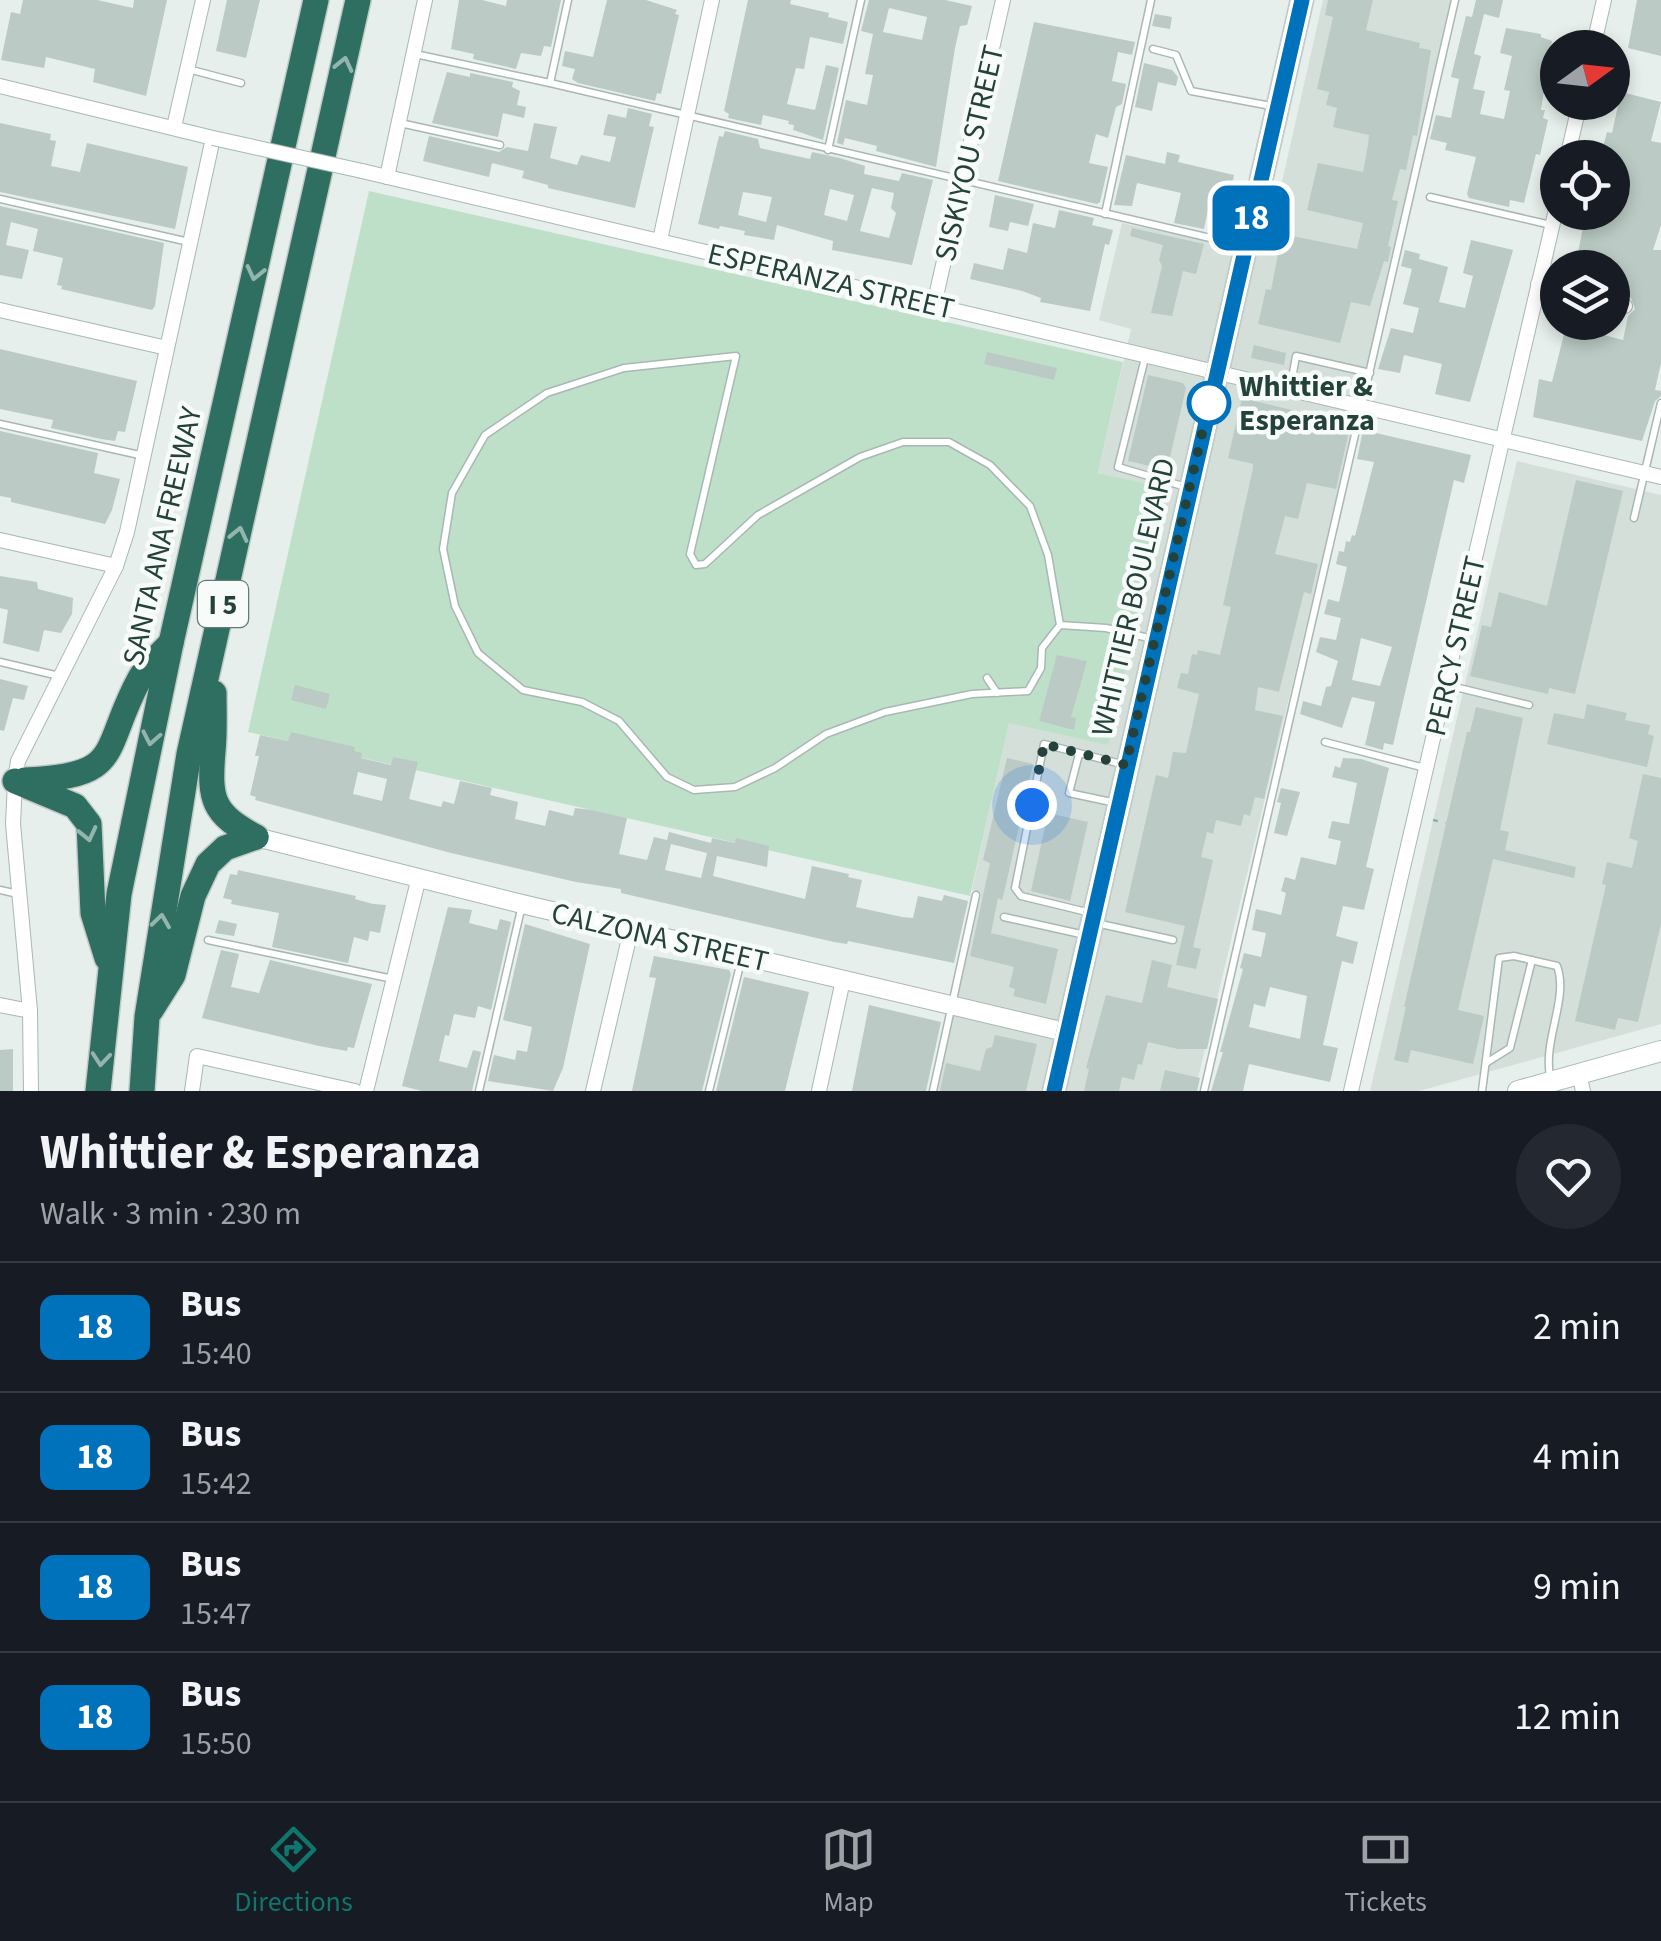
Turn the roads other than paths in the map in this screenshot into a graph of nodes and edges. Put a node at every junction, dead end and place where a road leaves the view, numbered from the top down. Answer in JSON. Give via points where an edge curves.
{"nodes":[{"id":1,"x":203,"y":0,"type":"edge"},
{"id":2,"x":316,"y":0,"type":"edge"},
{"id":3,"x":358,"y":0,"type":"edge"},
{"id":4,"x":425,"y":0,"type":"edge"},
{"id":5,"x":568,"y":0,"type":"edge"},
{"id":6,"x":712,"y":0,"type":"edge"},
{"id":7,"x":861,"y":0,"type":"edge"},
{"id":8,"x":1003,"y":0,"type":"edge"},
{"id":9,"x":1151,"y":0,"type":"edge"},
{"id":10,"x":1302,"y":0,"type":"edge"},
{"id":11,"x":1456,"y":0,"type":"edge"},
{"id":12,"x":1604,"y":0,"type":"edge"},
{"id":13,"x":1597,"y":30,"type":"edge"},
{"id":14,"x":1153,"y":49,"type":"dead end"},
{"id":15,"x":414,"y":54,"type":"junction"},
{"id":16,"x":187,"y":69,"type":"junction"},
{"id":17,"x":241,"y":83,"type":"dead end"},
{"id":18,"x":550,"y":83,"type":"junction"},
{"id":19,"x":0,"y":86,"type":"edge"},
{"id":20,"x":1277,"y":108,"type":"junction"},
{"id":21,"x":687,"y":116,"type":"junction"},
{"id":22,"x":399,"y":123,"type":"junction"},
{"id":23,"x":174,"y":126,"type":"junction"},
{"id":24,"x":213,"y":138,"type":"junction"},
{"id":25,"x":500,"y":146,"type":"dead end"},
{"id":26,"x":828,"y":150,"type":"junction"},
{"id":27,"x":387,"y":177,"type":"junction"},
{"id":28,"x":962,"y":181,"type":"junction"},
{"id":29,"x":1430,"y":197,"type":"dead end"},
{"id":30,"x":0,"y":199,"type":"edge"},
{"id":31,"x":1105,"y":214,"type":"junction"},
{"id":32,"x":1540,"y":223,"type":"edge"},
{"id":33,"x":1551,"y":230,"type":"edge"},
{"id":34,"x":660,"y":240,"type":"junction"},
{"id":35,"x":191,"y":242,"type":"junction"},
{"id":36,"x":1245,"y":246,"type":"junction"},
{"id":37,"x":1538,"y":284,"type":"joint"},
{"id":38,"x":934,"y":305,"type":"junction"},
{"id":39,"x":0,"y":310,"type":"edge"},
{"id":40,"x":167,"y":348,"type":"junction"},
{"id":41,"x":1146,"y":357,"type":"junction"},
{"id":42,"x":1215,"y":374,"type":"junction"},
{"id":43,"x":1370,"y":374,"type":"junction"},
{"id":44,"x":1290,"y":392,"type":"junction"},
{"id":45,"x":1661,"y":403,"type":"edge"},
{"id":46,"x":1362,"y":408,"type":"junction"},
{"id":47,"x":0,"y":424,"type":"edge"},
{"id":48,"x":1502,"y":441,"type":"junction"},
{"id":49,"x":144,"y":456,"type":"junction"},
{"id":50,"x":1645,"y":474,"type":"junction"},
{"id":51,"x":1661,"y":477,"type":"edge"},
{"id":52,"x":1189,"y":488,"type":"junction"},
{"id":53,"x":1634,"y":518,"type":"dead end"},
{"id":54,"x":0,"y":540,"type":"edge"},
{"id":55,"x":116,"y":566,"type":"junction"},
{"id":56,"x":1060,"y":625,"type":"junction"},
{"id":57,"x":216,"y":638,"type":"junction"},
{"id":58,"x":1154,"y":639,"type":"junction"},
{"id":59,"x":170,"y":643,"type":"junction"},
{"id":60,"x":0,"y":662,"type":"edge"},
{"id":61,"x":61,"y":676,"type":"junction"},
{"id":62,"x":987,"y":678,"type":"dead end"},
{"id":63,"x":1446,"y":685,"type":"junction"},
{"id":64,"x":998,"y":694,"type":"junction"},
{"id":65,"x":1529,"y":705,"type":"dead end"},
{"id":66,"x":1325,"y":742,"type":"dead end"},
{"id":67,"x":1080,"y":754,"type":"junction"},
{"id":68,"x":1126,"y":765,"type":"junction"},
{"id":69,"x":1426,"y":768,"type":"junction"},
{"id":70,"x":7,"y":779,"type":"edge"},
{"id":71,"x":1118,"y":803,"type":"junction"},
{"id":72,"x":256,"y":836,"type":"junction"},
{"id":73,"x":419,"y":877,"type":"junction"},
{"id":74,"x":0,"y":890,"type":"edge"},
{"id":75,"x":20,"y":894,"type":"junction"},
{"id":76,"x":976,"y":896,"type":"dead end"},
{"id":77,"x":522,"y":904,"type":"junction"},
{"id":78,"x":1004,"y":917,"type":"dead end"},
{"id":79,"x":1090,"y":923,"type":"junction"},
{"id":80,"x":631,"y":930,"type":"junction"},
{"id":81,"x":208,"y":940,"type":"dead end"},
{"id":82,"x":1173,"y":940,"type":"dead end"},
{"id":83,"x":742,"y":956,"type":"junction"},
{"id":84,"x":1532,"y":960,"type":"junction"},
{"id":85,"x":109,"y":965,"type":"junction"},
{"id":86,"x":394,"y":980,"type":"junction"},
{"id":87,"x":843,"y":980,"type":"junction"},
{"id":88,"x":0,"y":1005,"type":"edge"},
{"id":89,"x":953,"y":1006,"type":"junction"},
{"id":90,"x":30,"y":1012,"type":"junction"},
{"id":91,"x":146,"y":1017,"type":"junction"},
{"id":92,"x":1065,"y":1032,"type":"junction"},
{"id":93,"x":1661,"y":1052,"type":"edge"},
{"id":94,"x":1486,"y":1063,"type":"junction"},
{"id":95,"x":1552,"y":1082,"type":"junction"},
{"id":96,"x":1581,"y":1083,"type":"edge"},
{"id":97,"x":31,"y":1091,"type":"edge"},
{"id":98,"x":98,"y":1091,"type":"edge"},
{"id":99,"x":142,"y":1091,"type":"edge"},
{"id":100,"x":192,"y":1091,"type":"edge"},
{"id":101,"x":355,"y":1091,"type":"edge"},
{"id":102,"x":366,"y":1091,"type":"edge"},
{"id":103,"x":479,"y":1091,"type":"edge"},
{"id":104,"x":593,"y":1091,"type":"edge"},
{"id":105,"x":709,"y":1091,"type":"edge"},
{"id":106,"x":819,"y":1091,"type":"edge"},
{"id":107,"x":933,"y":1091,"type":"edge"},
{"id":108,"x":1054,"y":1091,"type":"edge"},
{"id":109,"x":1204,"y":1091,"type":"edge"},
{"id":110,"x":1351,"y":1091,"type":"edge"},
{"id":111,"x":1482,"y":1091,"type":"edge"},
{"id":112,"x":1518,"y":1091,"type":"edge"}],
"edges":[{"from":1,"to":16,"type":"street"},
{"from":2,"to":59,"type":"highway","name":"SANTA ANA FREEWAY","number":"I 5","one_way":true},
{"from":57,"to":3,"type":"highway","number":"I 5","one_way":true},
{"from":4,"to":15,"type":"street"},
{"from":5,"to":18,"type":"lane"},
{"from":6,"to":21,"type":"street"},
{"from":7,"to":26,"type":"lane"},
{"from":8,"to":28,"type":"street","name":"SISKIYOU STREET"},
{"from":9,"to":31,"type":"lane"},
{"from":10,"to":20,"type":"main road","name":"WHITTIER BOULEVARD"},
{"from":11,"to":43,"type":"lane"},
{"from":12,"to":13,"type":"street"},
{"from":14,"to":20,"type":"lane","via":[[1176,55],[1191,91]]},
{"from":15,"to":18,"type":"lane"},
{"from":15,"to":22,"type":"street"},
{"from":16,"to":17,"type":"lane"},
{"from":16,"to":23,"type":"street"},
{"from":18,"to":21,"type":"lane"},
{"from":19,"to":23,"type":"street","name":"ESPERANZA STREET"},
{"from":20,"to":36,"type":"main road","name":"WHITTIER BOULEVARD"},
{"from":21,"to":26,"type":"lane"},
{"from":21,"to":34,"type":"street"},
{"from":22,"to":25,"type":"lane"},
{"from":22,"to":27,"type":"street"},
{"from":23,"to":24,"type":"street","name":"ESPERANZA STREET"},
{"from":24,"to":27,"type":"street","name":"ESPERANZA STREET","bridge":true},
{"from":24,"to":35,"type":"street"},
{"from":26,"to":28,"type":"lane"},
{"from":27,"to":34,"type":"street","name":"ESPERANZA STREET"},
{"from":28,"to":31,"type":"lane"},
{"from":28,"to":38,"type":"street","name":"SISKIYOU STREET"},
{"from":29,"to":32,"type":"lane"},
{"from":30,"to":35,"type":"lane"},
{"from":31,"to":36,"type":"lane"},
{"from":33,"to":37,"type":"street","name":"PERCY STREET"},
{"from":34,"to":38,"type":"street","name":"ESPERANZA STREET"},
{"from":35,"to":40,"type":"street"},
{"from":36,"to":42,"type":"main road","name":"WHITTIER BOULEVARD"},
{"from":37,"to":48,"type":"street","name":"PERCY STREET"},
{"from":38,"to":41,"type":"street","name":"ESPERANZA STREET"},
{"from":39,"to":40,"type":"street"},
{"from":40,"to":49,"type":"street"},
{"from":41,"to":42,"type":"street","name":"ESPERANZA STREET"},
{"from":41,"to":52,"type":"lane","via":[[1118,467]]},
{"from":42,"to":44,"type":"street","name":"ESPERANZA STREET"},
{"from":42,"to":52,"type":"main road","name":"WHITTIER BOULEVARD"},
{"from":43,"to":44,"type":"lane","via":[[1296,356]]},
{"from":43,"to":46,"type":"lane"},
{"from":44,"to":46,"type":"street","name":"ESPERANZA STREET"},
{"from":45,"to":50,"type":"lane"},
{"from":46,"to":48,"type":"street","name":"ESPERANZA STREET"},
{"from":46,"to":109,"type":"lane"},
{"from":47,"to":49,"type":"lane"},
{"from":48,"to":50,"type":"street","name":"ESPERANZA STREET"},
{"from":48,"to":63,"type":"street","name":"PERCY STREET"},
{"from":49,"to":55,"type":"street"},
{"from":50,"to":51,"type":"street","name":"ESPERANZA STREET"},
{"from":50,"to":53,"type":"lane"},
{"from":52,"to":58,"type":"main road","name":"WHITTIER BOULEVARD"},
{"from":54,"to":55,"type":"street"},
{"from":55,"to":61,"type":"street"},
{"from":56,"to":58,"type":"lane"},
{"from":56,"to":64,"type":"lane","via":[[1042,648],[1041,668],[1028,691]]},
{"from":56,"to":64,"type":"lane","via":[[1048,555],[1030,506],[990,465],[949,442],[902,442],[860,457],[758,515],[696,565],[690,554],[736,356],[624,368],[547,393],[485,436],[452,493],[444,549],[455,606],[478,653],[523,690],[582,702],[619,721],[667,777],[694,790],[735,787],[826,734],[885,712]]},
{"from":57,"to":72,"type":"highway","via":[[213,798],[226,818]]},
{"from":91,"to":57,"type":"highway","number":"I 5","one_way":true,"via":[[189,754]]},
{"from":58,"to":68,"type":"main road","name":"WHITTIER BOULEVARD"},
{"from":59,"to":70,"type":"highway","via":[[141,676],[101,762],[65,778]]},
{"from":59,"to":85,"type":"highway","name":"SANTA ANA FREEWAY","number":"I 5","one_way":true},
{"from":60,"to":61,"type":"lane"},
{"from":61,"to":70,"type":"street"},
{"from":62,"to":64,"type":"lane"},
{"from":63,"to":65,"type":"lane"},
{"from":63,"to":69,"type":"street","name":"PERCY STREET"},
{"from":66,"to":69,"type":"lane"},
{"from":67,"to":68,"type":"lane"},
{"from":67,"to":71,"type":"lane","via":[[1069,793]]},
{"from":67,"to":79,"type":"lane","via":[[1044,744],[1015,888]]},
{"from":68,"to":71,"type":"main road","name":"WHITTIER BOULEVARD"},
{"from":69,"to":110,"type":"street","name":"PERCY STREET"},
{"from":70,"to":75,"type":"street"},
{"from":70,"to":85,"type":"highway","one_way":true,"via":[[75,806],[89,824],[93,913]]},
{"from":71,"to":79,"type":"main road","name":"WHITTIER BOULEVARD"},
{"from":72,"to":73,"type":"street","name":"CALZONA STREET"},
{"from":72,"to":91,"type":"highway","via":[[225,848],[208,864],[173,975]]},
{"from":73,"to":77,"type":"street","name":"CALZONA STREET"},
{"from":73,"to":86,"type":"street"},
{"from":74,"to":75,"type":"lane"},
{"from":75,"to":90,"type":"street"},
{"from":76,"to":89,"type":"lane"},
{"from":77,"to":80,"type":"street","name":"CALZONA STREET"},
{"from":77,"to":103,"type":"lane"},
{"from":78,"to":79,"type":"lane"},
{"from":79,"to":82,"type":"lane"},
{"from":79,"to":92,"type":"main road","name":"WHITTIER BOULEVARD"},
{"from":80,"to":83,"type":"street","name":"CALZONA STREET"},
{"from":80,"to":104,"type":"street"},
{"from":81,"to":86,"type":"lane"},
{"from":83,"to":87,"type":"street","name":"CALZONA STREET"},
{"from":83,"to":105,"type":"lane"},
{"from":84,"to":94,"type":"lane","via":[[1510,1048]]},
{"from":84,"to":94,"type":"lane","via":[[1498,958]]},
{"from":84,"to":95,"type":"lane","via":[[1557,966],[1562,978],[1546,1055]]},
{"from":85,"to":98,"type":"highway","name":"SANTA ANA FREEWAY","number":"I 5","one_way":true},
{"from":86,"to":102,"type":"street"},
{"from":87,"to":89,"type":"street","name":"CALZONA STREET"},
{"from":87,"to":106,"type":"street"},
{"from":88,"to":90,"type":"street"},
{"from":89,"to":92,"type":"street","name":"CALZONA STREET"},
{"from":89,"to":107,"type":"lane"},
{"from":90,"to":97,"type":"street"},
{"from":91,"to":99,"type":"highway","number":"I 5"},
{"from":92,"to":108,"type":"main road","name":"WHITTIER BOULEVARD"},
{"from":93,"to":96,"type":"main road"},
{"from":94,"to":111,"type":"lane"},
{"from":95,"to":96,"type":"main road"},
{"from":95,"to":112,"type":"main road"},
{"from":100,"to":101,"type":"street","via":[[197,1056]]}]}
